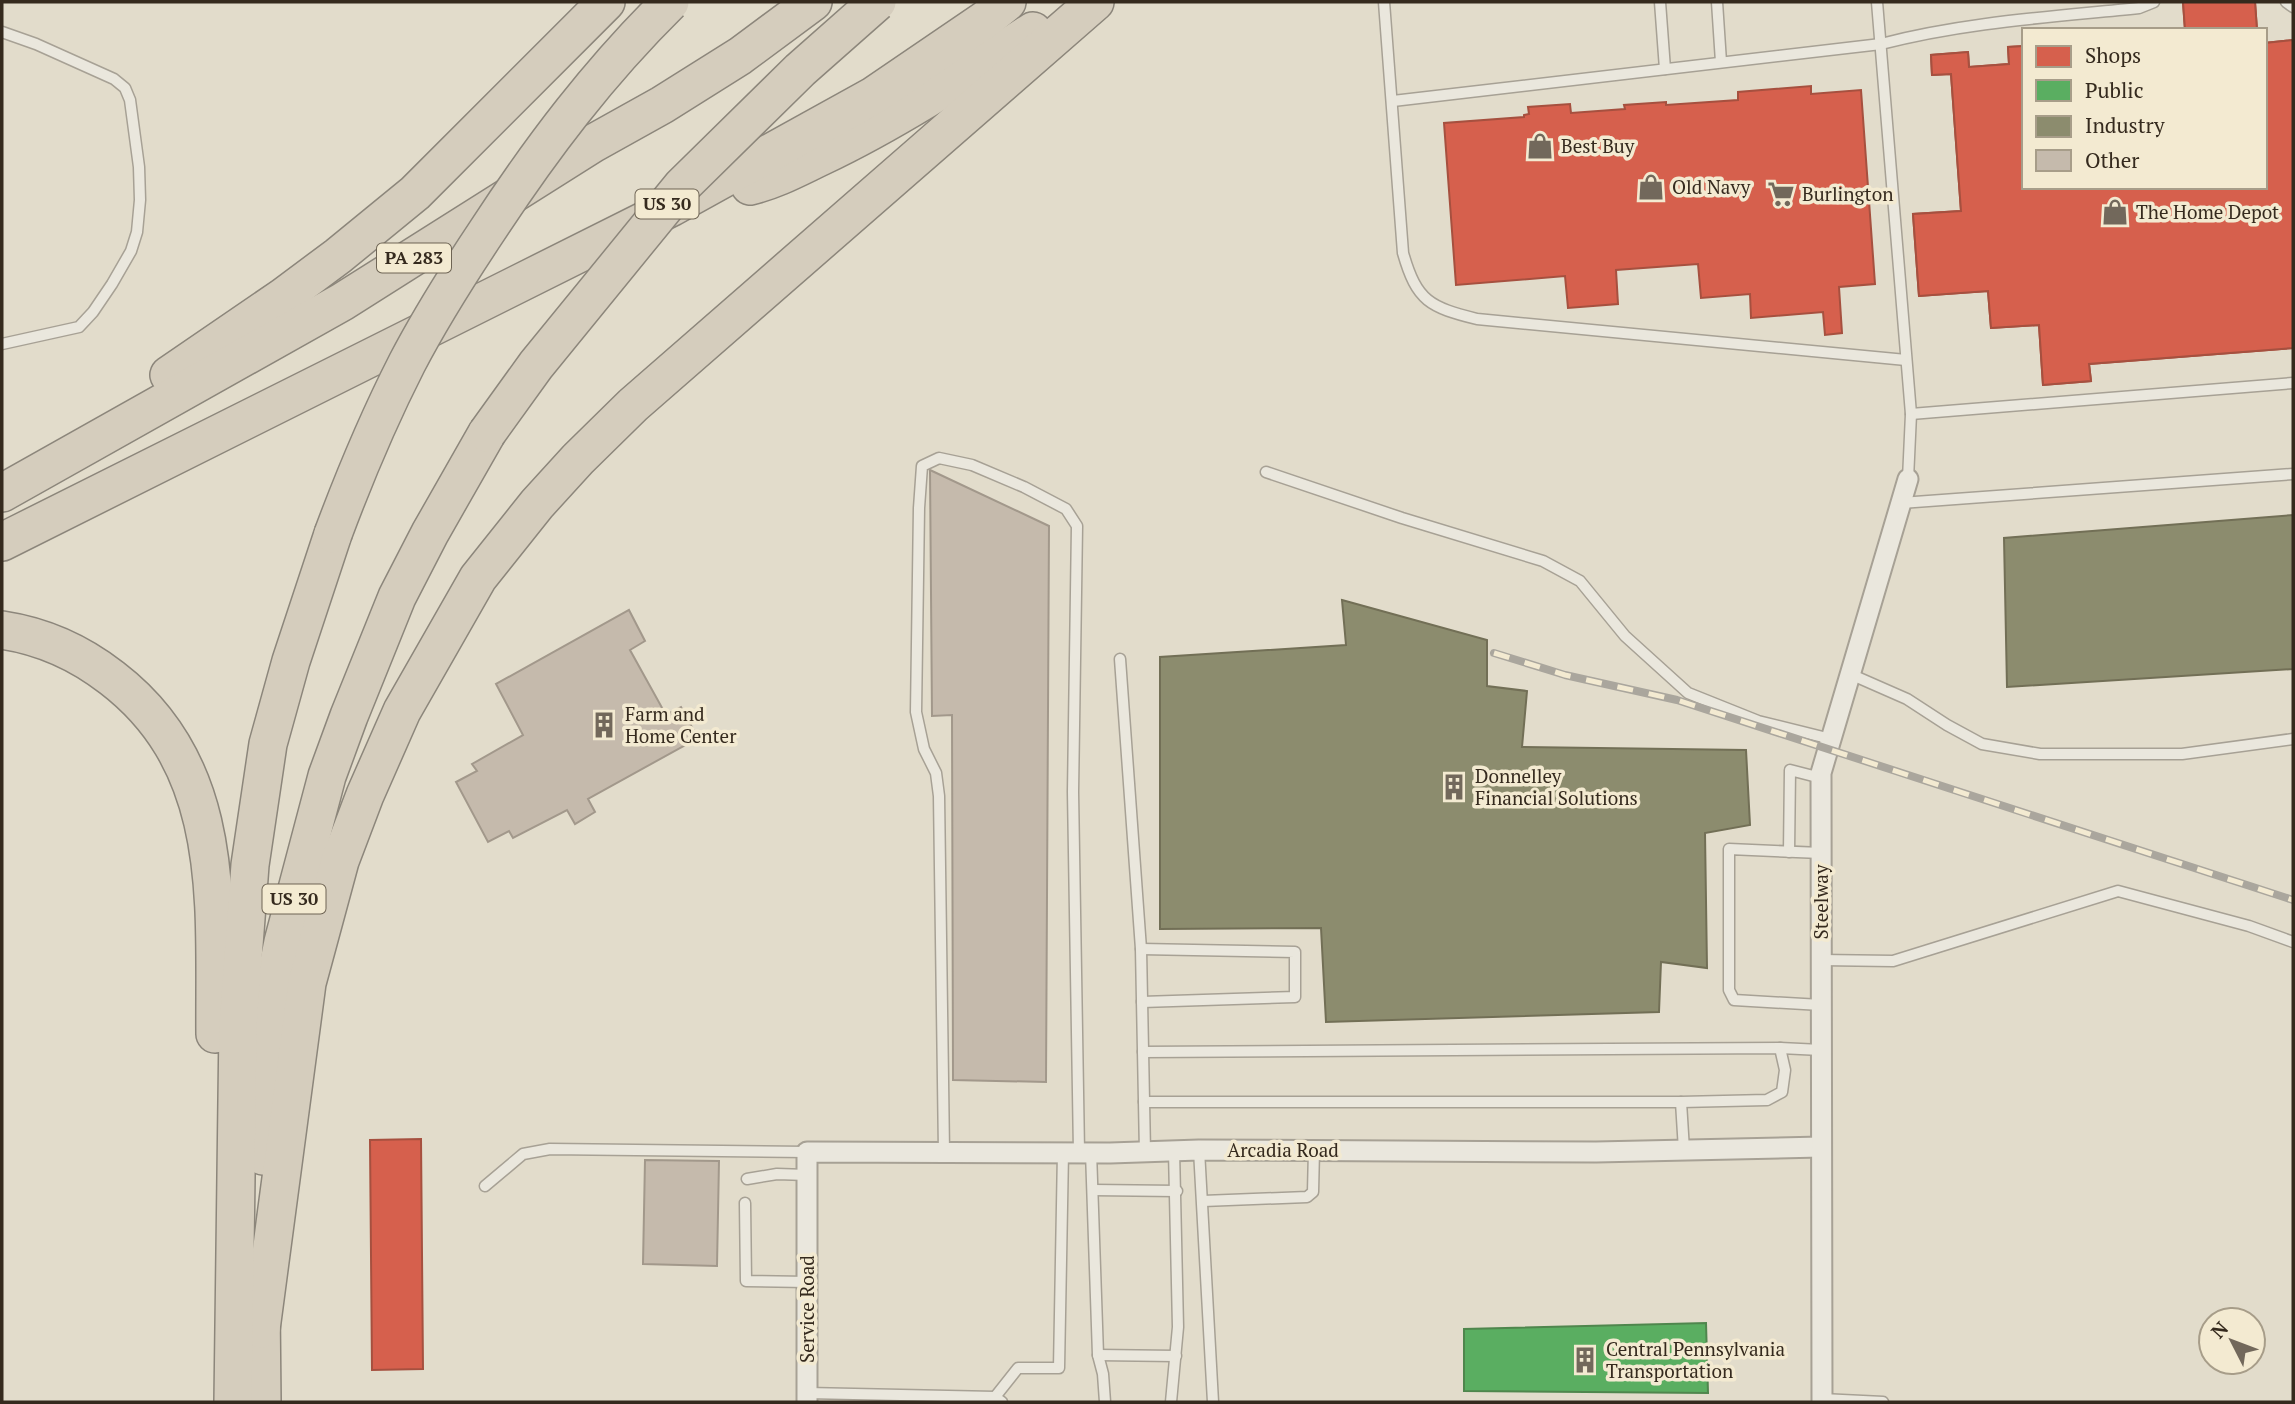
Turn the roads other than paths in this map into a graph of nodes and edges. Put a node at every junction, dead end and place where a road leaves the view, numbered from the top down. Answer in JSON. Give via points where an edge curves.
{"nodes":[{"id":1,"x":606,"y":2,"type":"edge"},
{"id":2,"x":670,"y":2,"type":"edge"},
{"id":3,"x":813,"y":2,"type":"edge"},
{"id":4,"x":877,"y":2,"type":"edge"},
{"id":5,"x":1007,"y":2,"type":"edge"},
{"id":6,"x":1075,"y":2,"type":"edge"},
{"id":7,"x":1095,"y":2,"type":"edge"},
{"id":8,"x":1384,"y":2,"type":"edge"},
{"id":9,"x":1660,"y":2,"type":"edge"},
{"id":10,"x":1717,"y":2,"type":"edge"},
{"id":11,"x":1877,"y":2,"type":"edge"},
{"id":12,"x":2154,"y":2,"type":"edge"},
{"id":13,"x":2286,"y":2,"type":"edge"},
{"id":14,"x":2293,"y":7,"type":"edge"},
{"id":15,"x":2,"y":32,"type":"edge"},
{"id":16,"x":1881,"y":44,"type":"junction"},
{"id":17,"x":1721,"y":62,"type":"junction"},
{"id":18,"x":1665,"y":69,"type":"junction"},
{"id":19,"x":1393,"y":101,"type":"junction"},
{"id":20,"x":671,"y":208,"type":"junction"},
{"id":21,"x":2,"y":344,"type":"edge"},
{"id":22,"x":1906,"y":360,"type":"junction"},
{"id":23,"x":2293,"y":383,"type":"edge"},
{"id":24,"x":1910,"y":414,"type":"junction"},
{"id":25,"x":1266,"y":472,"type":"dead end"},
{"id":26,"x":2293,"y":474,"type":"edge"},
{"id":27,"x":1908,"y":479,"type":"joint"},
{"id":28,"x":2,"y":491,"type":"edge"},
{"id":29,"x":1901,"y":503,"type":"junction"},
{"id":30,"x":2,"y":542,"type":"edge"},
{"id":31,"x":2,"y":630,"type":"edge"},
{"id":32,"x":1119,"y":659,"type":"dead end"},
{"id":33,"x":1850,"y":674,"type":"junction"},
{"id":34,"x":2293,"y":738,"type":"edge"},
{"id":35,"x":1830,"y":739,"type":"junction"},
{"id":36,"x":1821,"y":778,"type":"junction"},
{"id":37,"x":1790,"y":852,"type":"junction"},
{"id":38,"x":1821,"y":853,"type":"junction"},
{"id":39,"x":2293,"y":942,"type":"edge"},
{"id":40,"x":1141,"y":949,"type":"junction"},
{"id":41,"x":1821,"y":960,"type":"junction"},
{"id":42,"x":1142,"y":1002,"type":"junction"},
{"id":43,"x":1821,"y":1005,"type":"junction"},
{"id":44,"x":1780,"y":1048,"type":"junction"},
{"id":45,"x":1821,"y":1050,"type":"junction"},
{"id":46,"x":1143,"y":1052,"type":"junction"},
{"id":47,"x":1144,"y":1102,"type":"junction"},
{"id":48,"x":1681,"y":1102,"type":"junction"},
{"id":49,"x":1821,"y":1147,"type":"junction"},
{"id":50,"x":1174,"y":1150,"type":"junction"},
{"id":51,"x":1199,"y":1150,"type":"junction"},
{"id":52,"x":1314,"y":1150,"type":"junction"},
{"id":53,"x":1684,"y":1150,"type":"junction"},
{"id":54,"x":807,"y":1152,"type":"junction"},
{"id":55,"x":944,"y":1152,"type":"junction"},
{"id":56,"x":1077,"y":1152,"type":"junction"},
{"id":57,"x":1145,"y":1152,"type":"junction"},
{"id":58,"x":807,"y":1175,"type":"junction"},
{"id":59,"x":747,"y":1179,"type":"dead end"},
{"id":60,"x":485,"y":1186,"type":"dead end"},
{"id":61,"x":1093,"y":1190,"type":"junction"},
{"id":62,"x":1177,"y":1191,"type":"junction"},
{"id":63,"x":1203,"y":1201,"type":"junction"},
{"id":64,"x":745,"y":1203,"type":"dead end"},
{"id":65,"x":807,"y":1282,"type":"junction"},
{"id":66,"x":248,"y":1318,"type":"junction"},
{"id":67,"x":1098,"y":1355,"type":"junction"},
{"id":68,"x":1176,"y":1356,"type":"junction"},
{"id":69,"x":807,"y":1398,"type":"edge"},
{"id":70,"x":999,"y":1400,"type":"edge"},
{"id":71,"x":1822,"y":1401,"type":"edge"},
{"id":72,"x":233,"y":1402,"type":"edge"},
{"id":73,"x":262,"y":1402,"type":"edge"},
{"id":74,"x":1105,"y":1402,"type":"edge"},
{"id":75,"x":1171,"y":1402,"type":"edge"},
{"id":76,"x":1213,"y":1402,"type":"edge"},
{"id":77,"x":1883,"y":1402,"type":"edge"}],
"edges":[{"from":1,"to":28,"type":"highway","via":[[415,193],[338,256]]},
{"from":2,"to":66,"type":"highway","number":"US 30","bridge":true,"via":[[587,91],[530,167],[409,360],[358,469],[291,661],[268,744],[250,865],[238,1025]]},
{"from":3,"to":28,"type":"highway","number":"PA 283","via":[[695,84],[583,149],[342,302]]},
{"from":4,"to":66,"type":"highway","number":"US 30","bridge":true,"via":[[682,186],[536,365],[487,433],[397,597],[327,776],[282,942],[270,1006],[262,1191]]},
{"from":5,"to":20,"type":"highway","via":[[873,96]]},
{"from":6,"to":20,"type":"highway","via":[[856,140],[767,182]]},
{"from":7,"to":66,"type":"highway","via":[[633,405],[537,503],[478,578],[401,711],[340,861],[307,983]]},
{"from":8,"to":19,"type":"lane"},
{"from":9,"to":18,"type":"lane"},
{"from":10,"to":17,"type":"lane"},
{"from":11,"to":16,"type":"lane","name":"Steelway"},
{"from":12,"to":16,"type":"lane","via":[[2139,8],[1970,25]]},
{"from":13,"to":14,"type":"lane"},
{"from":15,"to":21,"type":"lane","via":[[114,79],[125,88],[140,200],[131,251],[113,284],[79,327]]},
{"from":16,"to":17,"type":"lane"},
{"from":16,"to":22,"type":"lane","name":"Steelway"},
{"from":17,"to":18,"type":"lane"},
{"from":18,"to":19,"type":"lane"},
{"from":19,"to":22,"type":"lane","via":[[1403,253],[1410,280],[1423,297],[1445,311],[1477,319]]},
{"from":20,"to":30,"type":"highway"},
{"from":22,"to":24,"type":"lane","name":"Steelway"},
{"from":23,"to":24,"type":"lane"},
{"from":24,"to":27,"type":"lane","name":"Steelway"},
{"from":25,"to":35,"type":"lane","via":[[1543,561],[1580,581],[1625,636],[1688,693],[1758,720]]},
{"from":26,"to":29,"type":"lane"},
{"from":27,"to":29,"type":"street","name":"Steelway"},
{"from":29,"to":33,"type":"street","name":"Steelway"},
{"from":31,"to":66,"type":"highway","via":[[66,649],[127,689],[158,722],[182,759],[197,799],[214,894],[216,1201]]},
{"from":32,"to":40,"type":"lane"},
{"from":33,"to":34,"type":"lane","via":[[1907,699],[1982,744],[2040,754],[2182,754]]},
{"from":33,"to":35,"type":"street","name":"Steelway"},
{"from":35,"to":36,"type":"street","name":"Steelway"},
{"from":36,"to":37,"type":"lane","via":[[1790,770]]},
{"from":36,"to":38,"type":"street","name":"Steelway"},
{"from":37,"to":38,"type":"lane"},
{"from":37,"to":43,"type":"lane","via":[[1729,849],[1729,990],[1734,1000]]},
{"from":38,"to":41,"type":"street","name":"Steelway"},
{"from":39,"to":41,"type":"lane","via":[[2118,891],[1893,961]]},
{"from":40,"to":42,"type":"lane"},
{"from":40,"to":42,"type":"lane","via":[[1295,952],[1295,998]]},
{"from":41,"to":43,"type":"street","name":"Steelway"},
{"from":42,"to":46,"type":"lane"},
{"from":43,"to":45,"type":"street","name":"Steelway"},
{"from":44,"to":45,"type":"lane"},
{"from":44,"to":46,"type":"lane"},
{"from":44,"to":48,"type":"lane","via":[[1786,1070],[1782,1092],[1767,1100]]},
{"from":45,"to":49,"type":"street","name":"Steelway"},
{"from":46,"to":47,"type":"lane"},
{"from":47,"to":48,"type":"lane"},
{"from":47,"to":57,"type":"lane"},
{"from":48,"to":53,"type":"lane"},
{"from":49,"to":53,"type":"street","name":"Arcadia Road"},
{"from":49,"to":71,"type":"street","name":"Steelway"},
{"from":50,"to":51,"type":"street","name":"Arcadia Road"},
{"from":50,"to":57,"type":"street","name":"Arcadia Road"},
{"from":50,"to":62,"type":"lane"},
{"from":51,"to":52,"type":"street","name":"Arcadia Road"},
{"from":51,"to":63,"type":"lane"},
{"from":52,"to":53,"type":"street","name":"Arcadia Road"},
{"from":52,"to":63,"type":"lane","via":[[1313,1192],[1307,1197]]},
{"from":54,"to":55,"type":"street","name":"Arcadia Road"},
{"from":54,"to":58,"type":"street"},
{"from":54,"to":60,"type":"lane","via":[[550,1149],[523,1154]]},
{"from":55,"to":56,"type":"street","name":"Arcadia Road"},
{"from":55,"to":56,"type":"lane","via":[[939,796],[916,712],[922,466],[939,458],[972,465],[1024,487],[1066,509],[1077,526],[1073,792]]},
{"from":56,"to":57,"type":"street","name":"Arcadia Road"},
{"from":56,"to":61,"type":"lane"},
{"from":56,"to":70,"type":"lane","via":[[1059,1368],[1018,1368]]},
{"from":58,"to":59,"type":"lane"},
{"from":58,"to":65,"type":"street","name":"Service Road"},
{"from":61,"to":62,"type":"lane"},
{"from":61,"to":67,"type":"lane"},
{"from":62,"to":68,"type":"lane"},
{"from":63,"to":76,"type":"lane"},
{"from":64,"to":65,"type":"lane","via":[[746,1281]]},
{"from":65,"to":69,"type":"street","name":"Service Road"},
{"from":66,"to":72,"type":"highway","number":"US 30"},
{"from":66,"to":73,"type":"highway","number":"US 30"},
{"from":67,"to":68,"type":"lane"},
{"from":67,"to":74,"type":"lane"},
{"from":68,"to":75,"type":"lane"},
{"from":69,"to":70,"type":"lane"},
{"from":71,"to":77,"type":"lane"}]}
